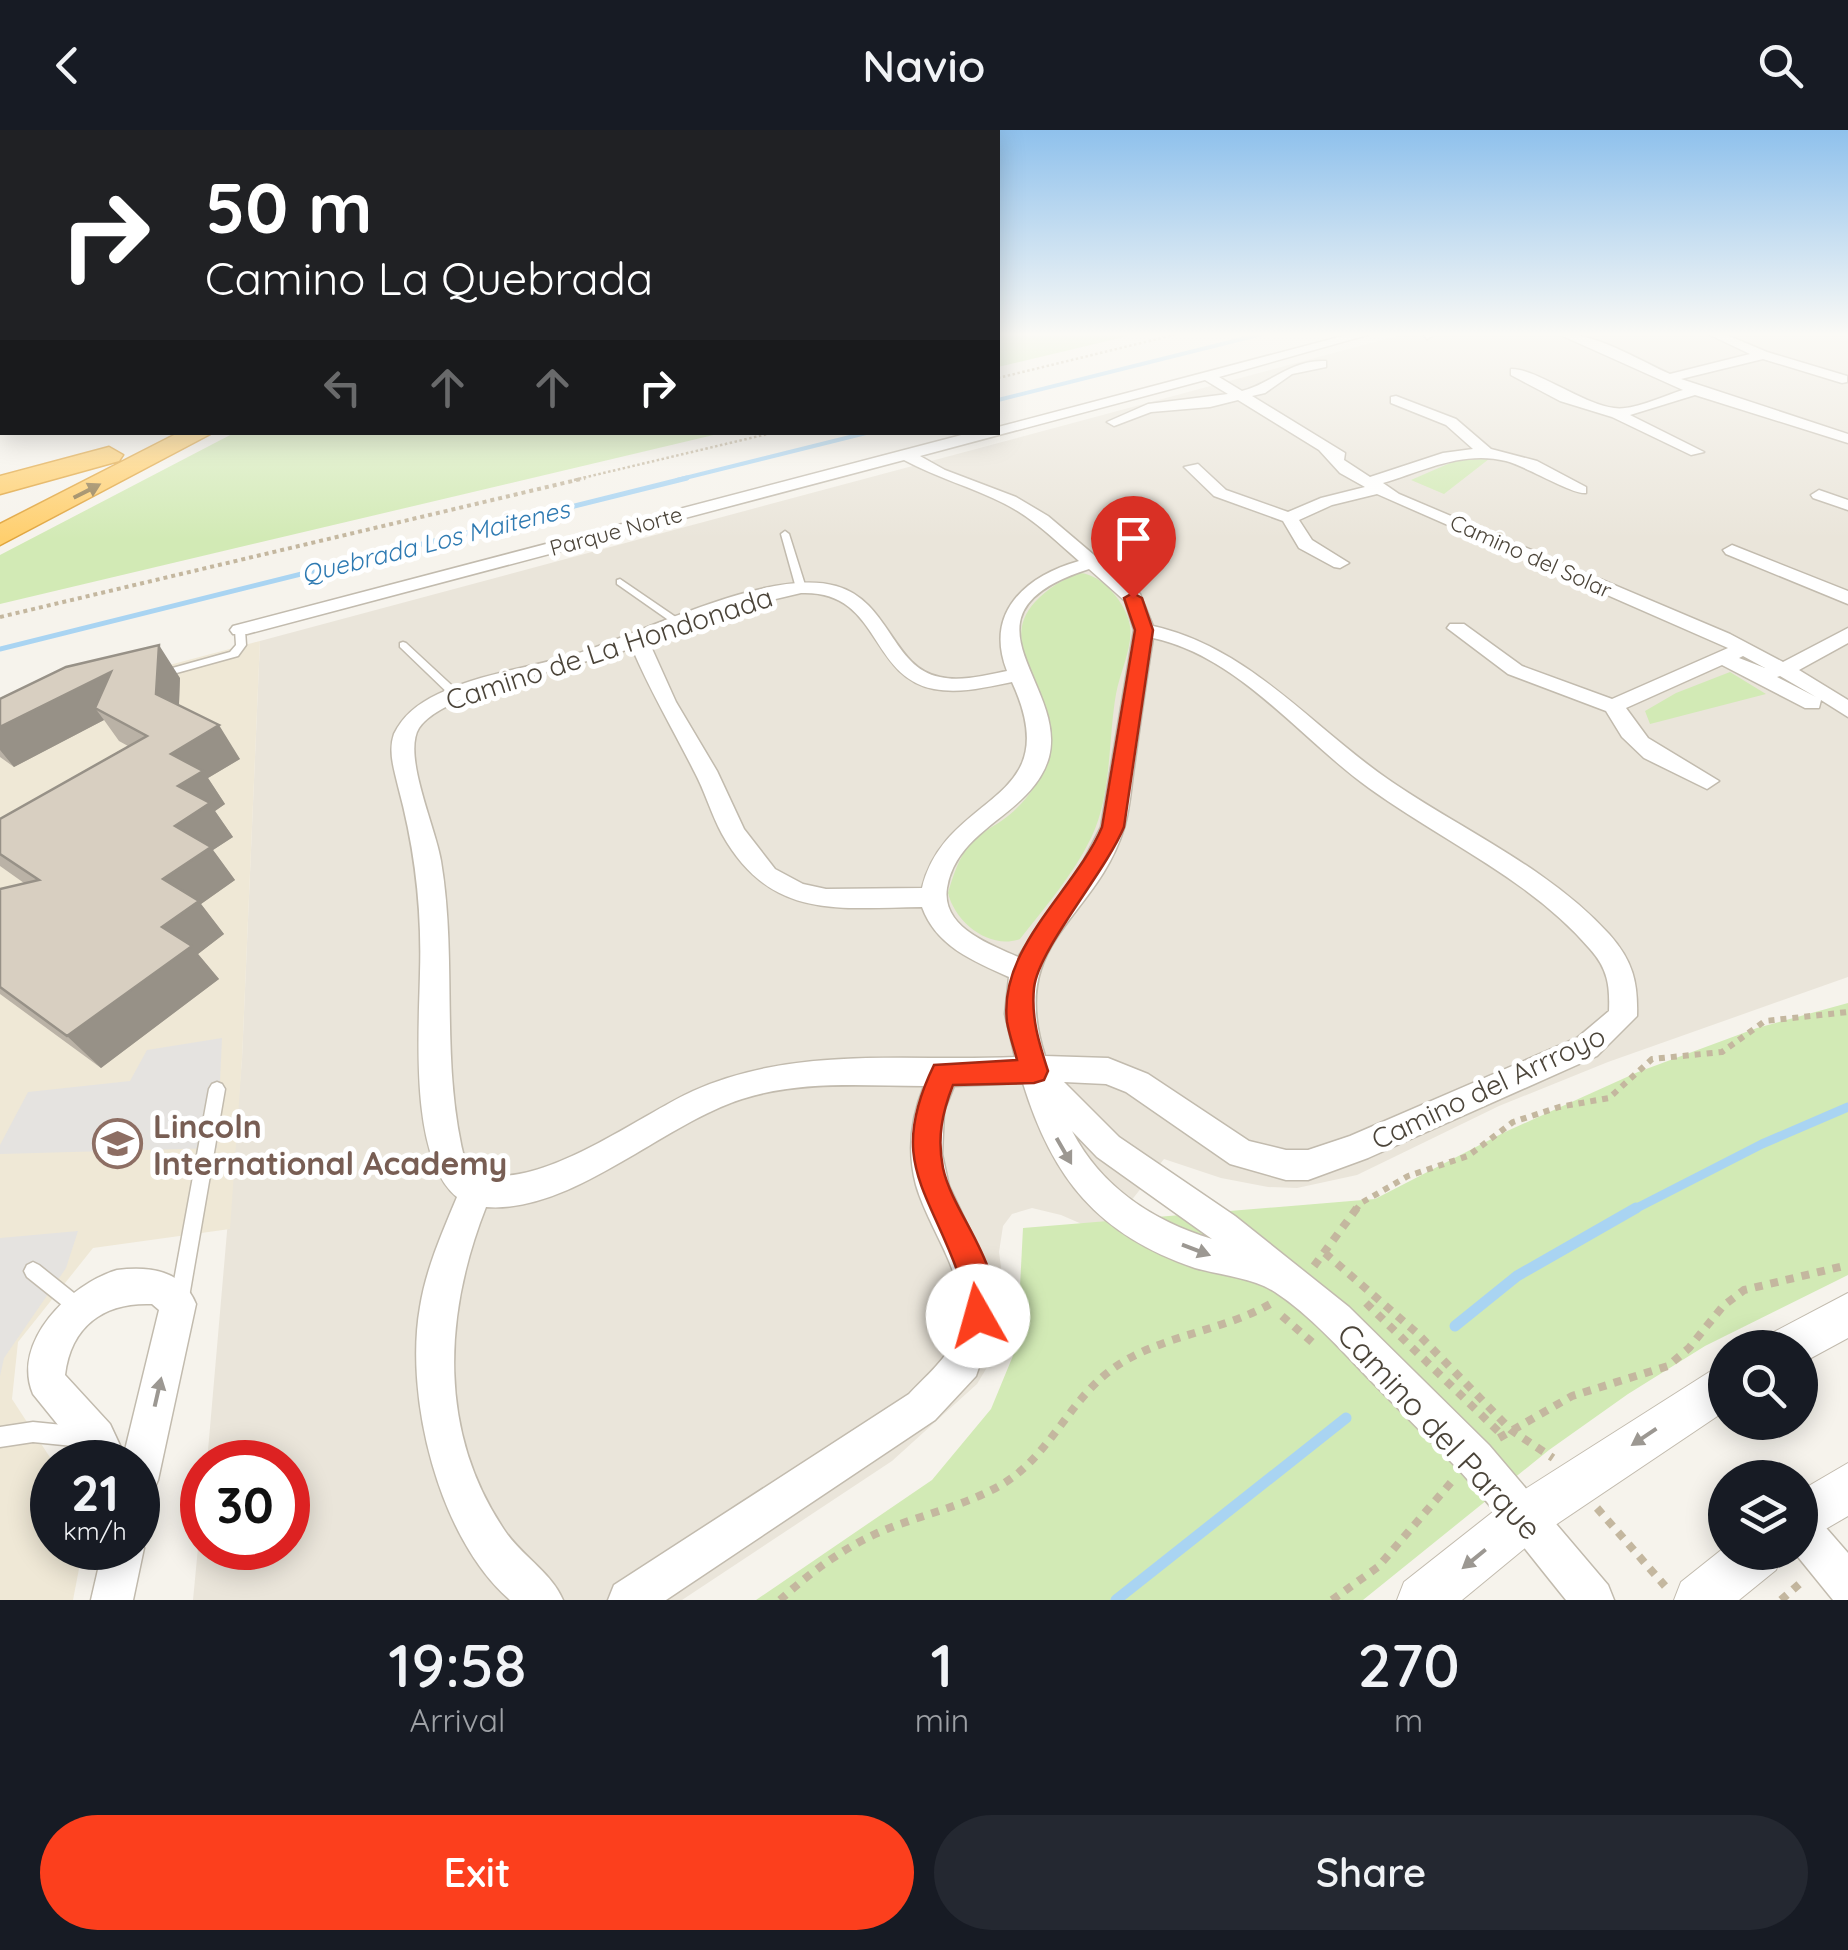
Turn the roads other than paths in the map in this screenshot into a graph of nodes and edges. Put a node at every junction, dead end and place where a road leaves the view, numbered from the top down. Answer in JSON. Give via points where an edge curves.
{"nodes":[{"id":1,"x":1110,"y":402,"type":"edge"},
{"id":2,"x":1196,"y":402,"type":"edge"},
{"id":3,"x":1247,"y":402,"type":"edge"},
{"id":4,"x":1400,"y":402,"type":"edge"},
{"id":5,"x":1576,"y":402,"type":"edge"},
{"id":6,"x":1660,"y":402,"type":"edge"},
{"id":7,"x":1738,"y":402,"type":"edge"},
{"id":8,"x":1617,"y":414,"type":"junction"},
{"id":9,"x":1114,"y":422,"type":"dead end"},
{"id":10,"x":1000,"y":431,"type":"edge"},
{"id":11,"x":164,"y":435,"type":"edge"},
{"id":12,"x":195,"y":435,"type":"edge"},
{"id":13,"x":983,"y":435,"type":"edge"},
{"id":14,"x":1848,"y":439,"type":"edge"},
{"id":15,"x":932,"y":448,"type":"junction"},
{"id":16,"x":1484,"y":450,"type":"junction"},
{"id":17,"x":1696,"y":452,"type":"dead end"},
{"id":18,"x":907,"y":455,"type":"junction"},
{"id":19,"x":1192,"y":467,"type":"dead end"},
{"id":20,"x":970,"y":482,"type":"junction"},
{"id":21,"x":1382,"y":483,"type":"junction"},
{"id":22,"x":0,"y":485,"type":"edge"},
{"id":23,"x":1580,"y":490,"type":"dead end"},
{"id":24,"x":1819,"y":495,"type":"dead end"},
{"id":25,"x":1848,"y":506,"type":"edge"},
{"id":26,"x":1288,"y":518,"type":"junction"},
{"id":27,"x":785,"y":534,"type":"dead end"},
{"id":28,"x":0,"y":536,"type":"edge"},
{"id":29,"x":1732,"y":550,"type":"dead end"},
{"id":30,"x":1092,"y":563,"type":"junction"},
{"id":31,"x":1340,"y":563,"type":"dead end"},
{"id":32,"x":620,"y":582,"type":"dead end"},
{"id":33,"x":801,"y":588,"type":"junction"},
{"id":34,"x":1848,"y":598,"type":"edge"},
{"id":35,"x":1624,"y":599,"type":"junction"},
{"id":36,"x":680,"y":624,"type":"junction"},
{"id":37,"x":1456,"y":628,"type":"dead end"},
{"id":38,"x":240,"y":630,"type":"joint"},
{"id":39,"x":1144,"y":630,"type":"junction"},
{"id":40,"x":1848,"y":634,"type":"edge"},
{"id":41,"x":638,"y":640,"type":"junction"},
{"id":42,"x":402,"y":645,"type":"dead end"},
{"id":43,"x":1744,"y":649,"type":"junction"},
{"id":44,"x":1722,"y":657,"type":"junction"},
{"id":45,"x":1782,"y":668,"type":"junction"},
{"id":46,"x":1018,"y":675,"type":"junction"},
{"id":47,"x":154,"y":676,"type":"edge"},
{"id":48,"x":1758,"y":676,"type":"junction"},
{"id":49,"x":456,"y":695,"type":"junction"},
{"id":50,"x":1614,"y":707,"type":"junction"},
{"id":51,"x":1848,"y":710,"type":"edge"},
{"id":52,"x":1848,"y":719,"type":"edge"},
{"id":53,"x":1706,"y":780,"type":"dead end"},
{"id":54,"x":932,"y":897,"type":"junction"},
{"id":55,"x":1025,"y":972,"type":"junction"},
{"id":56,"x":1034,"y":1071,"type":"junction"},
{"id":57,"x":944,"y":1074,"type":"junction"},
{"id":58,"x":217,"y":1089,"type":"dead end"},
{"id":59,"x":475,"y":1193,"type":"junction"},
{"id":60,"x":33,"y":1271,"type":"dead end"},
{"id":61,"x":1273,"y":1289,"type":"junction"},
{"id":62,"x":178,"y":1304,"type":"junction"},
{"id":63,"x":78,"y":1308,"type":"junction"},
{"id":64,"x":1848,"y":1314,"type":"edge"},
{"id":65,"x":1818,"y":1331,"type":"edge"},
{"id":66,"x":1708,"y":1395,"type":"edge"},
{"id":67,"x":0,"y":1437,"type":"edge"},
{"id":68,"x":63,"y":1440,"type":"edge"},
{"id":69,"x":94,"y":1440,"type":"edge"},
{"id":70,"x":147,"y":1440,"type":"edge"},
{"id":71,"x":1848,"y":1488,"type":"edge"},
{"id":72,"x":1818,"y":1508,"type":"edge"},
{"id":73,"x":1525,"y":1517,"type":"junction"},
{"id":74,"x":1818,"y":1549,"type":"edge"},
{"id":75,"x":118,"y":1570,"type":"edge"},
{"id":76,"x":1736,"y":1570,"type":"edge"},
{"id":77,"x":1848,"y":1585,"type":"edge"},
{"id":78,"x":112,"y":1600,"type":"edge"},
{"id":79,"x":542,"y":1600,"type":"edge"},
{"id":80,"x":629,"y":1600,"type":"edge"},
{"id":81,"x":1422,"y":1600,"type":"edge"},
{"id":82,"x":1593,"y":1600,"type":"edge"},
{"id":83,"x":1698,"y":1600,"type":"edge"}],
"edges":[{"from":1,"to":10,"type":"street","name":"Parque Norte"},
{"from":2,"to":9,"type":"street","via":[[1148,408]]},
{"from":3,"to":21,"type":"street","name":"Camino del Solar"},
{"from":4,"to":16,"type":"street","via":[[1451,422]]},
{"from":5,"to":8,"type":"street"},
{"from":6,"to":8,"type":"street"},
{"from":7,"to":14,"type":"street"},
{"from":8,"to":17,"type":"street"},
{"from":11,"to":22,"type":"highway","via":[[64,471]]},
{"from":28,"to":12,"type":"highway","one_way":true},
{"from":13,"to":15,"type":"street","name":"Parque Norte"},
{"from":15,"to":18,"type":"street","name":"Parque Norte"},
{"from":15,"to":20,"type":"street"},
{"from":16,"to":21,"type":"street","via":[[1444,456]]},
{"from":16,"to":23,"type":"street","via":[[1554,473]]},
{"from":18,"to":20,"type":"street"},
{"from":18,"to":38,"type":"street","name":"Parque Norte"},
{"from":19,"to":26,"type":"street","via":[[1220,493]]},
{"from":20,"to":30,"type":"street","via":[[1032,512]]},
{"from":21,"to":26,"type":"street"},
{"from":21,"to":35,"type":"street","name":"Camino del Solar"},
{"from":24,"to":25,"type":"street"},
{"from":26,"to":31,"type":"street","via":[[1305,544]]},
{"from":27,"to":33,"type":"lane"},
{"from":29,"to":34,"type":"street"},
{"from":30,"to":39,"type":"street","via":[[1133,598]]},
{"from":30,"to":46,"type":"street","via":[[1054,576],[1017,608],[1006,636]]},
{"from":32,"to":36,"type":"lane"},
{"from":33,"to":36,"type":"street","name":"Camino de La Hondonada"},
{"from":33,"to":46,"type":"street","name":"Camino de La Hondonada","via":[[834,590],[862,602],[898,658],[921,679],[954,684]]},
{"from":35,"to":43,"type":"street","name":"Camino del Solar"},
{"from":35,"to":44,"type":"street","name":"Camino del Solar"},
{"from":36,"to":41,"type":"street","name":"Camino de La Hondonada"},
{"from":37,"to":50,"type":"street","via":[[1515,670]]},
{"from":38,"to":47,"type":"lane","via":[[234,654]]},
{"from":39,"to":55,"type":"street","via":[[1107,844]]},
{"from":39,"to":56,"type":"street","name":"Camino del Arrroyo","via":[[1226,657],[1356,768],[1542,888],[1613,956],[1626,984],[1627,1011],[1612,1032],[1587,1047],[1308,1164],[1242,1154],[1122,1075]]},
{"from":40,"to":45,"type":"street"},
{"from":41,"to":49,"type":"street","name":"Camino de La Hondonada"},
{"from":41,"to":54,"type":"street","via":[[733,832],[766,874],[796,892],[826,899]]},
{"from":42,"to":49,"type":"lane"},
{"from":43,"to":44,"type":"street"},
{"from":43,"to":45,"type":"street","name":"Camino del Solar"},
{"from":44,"to":48,"type":"street","name":"Camino del Solar"},
{"from":44,"to":50,"type":"street"},
{"from":45,"to":48,"type":"street"},
{"from":45,"to":51,"type":"street","name":"Camino del Solar"},
{"from":46,"to":54,"type":"street","via":[[1041,724],[1038,758],[1016,792],[956,841]]},
{"from":48,"to":52,"type":"street","name":"Camino del Solar"},
{"from":49,"to":59,"type":"street","name":"Camino de La Hondonada","via":[[417,716],[402,750],[430,866],[433,1086],[452,1171]]},
{"from":50,"to":53,"type":"street","via":[[1653,753]]},
{"from":54,"to":55,"type":"street","via":[[949,933]]},
{"from":55,"to":56,"type":"street","via":[[1019,1008]]},
{"from":56,"to":57,"type":"street"},
{"from":56,"to":61,"type":"street","name":"Camino del Parque","via":[[1108,1147],[1223,1226]]},
{"from":56,"to":61,"type":"street","name":"Camino del Parque","one_way":true,"via":[[1062,1148],[1106,1204]]},
{"from":57,"to":59,"type":"street","via":[[830,1069],[778,1075],[708,1098],[530,1189],[496,1197]]},
{"from":57,"to":80,"type":"street","via":[[929,1111],[926,1154],[934,1188],[975,1278],[978,1316],[963,1363],[922,1407]]},
{"from":58,"to":62,"type":"lane"},
{"from":59,"to":79,"type":"street","via":[[436,1314],[441,1415],[456,1474],[484,1534],[514,1578]]},
{"from":60,"to":63,"type":"lane"},
{"from":61,"to":73,"type":"street","name":"Camino del Parque","via":[[1336,1320],[1496,1442]]},
{"from":62,"to":63,"type":"street","via":[[159,1287],[114,1288]]},
{"from":70,"to":62,"type":"street","one_way":true},
{"from":63,"to":69,"type":"street","via":[[48,1352],[46,1381]]},
{"from":64,"to":65,"type":"street"},
{"from":66,"to":73,"type":"street","one_way":true},
{"from":67,"to":68,"type":"lane","via":[[32,1432]]},
{"from":71,"to":72,"type":"street"},
{"from":73,"to":81,"type":"street","one_way":true},
{"from":73,"to":82,"type":"street","name":"Camino del Parque"},
{"from":74,"to":77,"type":"street"},
{"from":75,"to":78,"type":"street"},
{"from":76,"to":83,"type":"street"}]}
